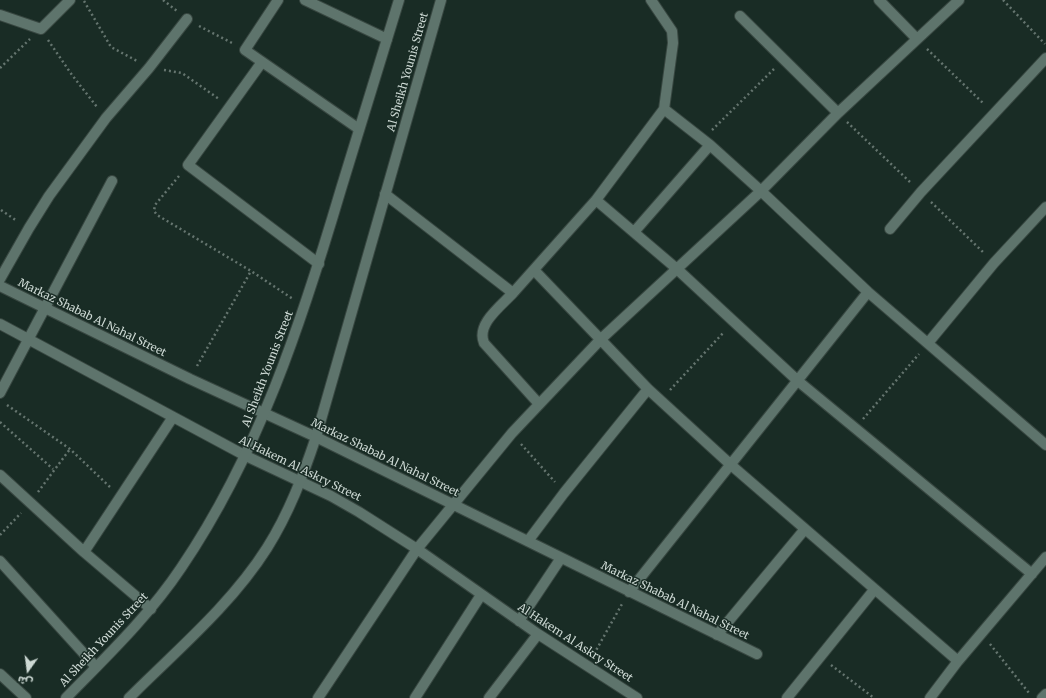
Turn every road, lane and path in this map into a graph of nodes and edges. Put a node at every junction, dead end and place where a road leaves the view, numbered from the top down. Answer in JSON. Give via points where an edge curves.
{"nodes":[{"id":1,"x":70,"y":0,"type":"edge"},
{"id":2,"x":83,"y":0,"type":"edge"},
{"id":3,"x":278,"y":0,"type":"edge"},
{"id":4,"x":305,"y":0,"type":"edge"},
{"id":5,"x":399,"y":0,"type":"edge"},
{"id":6,"x":441,"y":0,"type":"edge"},
{"id":7,"x":651,"y":0,"type":"edge"},
{"id":8,"x":879,"y":0,"type":"edge"},
{"id":9,"x":959,"y":0,"type":"edge"},
{"id":10,"x":1003,"y":0,"type":"edge"},
{"id":11,"x":0,"y":15,"type":"edge"},
{"id":12,"x":740,"y":16,"type":"dead end"},
{"id":13,"x":187,"y":19,"type":"joint"},
{"id":14,"x":41,"y":29,"type":"junction"},
{"id":15,"x":387,"y":39,"type":"junction"},
{"id":16,"x":917,"y":39,"type":"junction"},
{"id":17,"x":1046,"y":45,"type":"edge"},
{"id":18,"x":245,"y":50,"type":"junction"},
{"id":19,"x":1046,"y":58,"type":"edge"},
{"id":20,"x":784,"y":59,"type":"junction"},
{"id":21,"x":262,"y":62,"type":"junction"},
{"id":22,"x":0,"y":68,"type":"edge"},
{"id":23,"x":149,"y":68,"type":"junction"},
{"id":24,"x":229,"y":106,"type":"junction"},
{"id":25,"x":664,"y":109,"type":"junction"},
{"id":26,"x":838,"y":113,"type":"junction"},
{"id":27,"x":994,"y":113,"type":"junction"},
{"id":28,"x":106,"y":118,"type":"junction"},
{"id":29,"x":359,"y":129,"type":"junction"},
{"id":30,"x":706,"y":142,"type":"junction"},
{"id":31,"x":188,"y":165,"type":"junction"},
{"id":32,"x":112,"y":181,"type":"dead end"},
{"id":33,"x":761,"y":191,"type":"junction"},
{"id":34,"x":921,"y":192,"type":"junction"},
{"id":35,"x":385,"y":194,"type":"junction"},
{"id":36,"x":596,"y":200,"type":"junction"},
{"id":37,"x":1046,"y":206,"type":"edge"},
{"id":38,"x":1,"y":210,"type":"edge"},
{"id":39,"x":29,"y":228,"type":"junction"},
{"id":40,"x":890,"y":229,"type":"dead end"},
{"id":41,"x":634,"y":232,"type":"junction"},
{"id":42,"x":994,"y":263,"type":"junction"},
{"id":43,"x":319,"y":264,"type":"junction"},
{"id":44,"x":677,"y":268,"type":"junction"},
{"id":45,"x":534,"y":270,"type":"junction"},
{"id":46,"x":251,"y":272,"type":"junction"},
{"id":47,"x":0,"y":279,"type":"edge"},
{"id":48,"x":0,"y":286,"type":"edge"},
{"id":49,"x":868,"y":292,"type":"junction"},
{"id":50,"x":512,"y":293,"type":"junction"},
{"id":51,"x":305,"y":307,"type":"junction"},
{"id":52,"x":46,"y":309,"type":"junction"},
{"id":53,"x":733,"y":322,"type":"junction"},
{"id":54,"x":0,"y":324,"type":"edge"},
{"id":55,"x":30,"y":339,"type":"junction"},
{"id":56,"x":601,"y":339,"type":"junction"},
{"id":57,"x":928,"y":343,"type":"junction"},
{"id":58,"x":190,"y":379,"type":"junction"},
{"id":59,"x":798,"y":381,"type":"junction"},
{"id":60,"x":648,"y":389,"type":"junction"},
{"id":61,"x":0,"y":393,"type":"edge"},
{"id":62,"x":660,"y":400,"type":"junction"},
{"id":63,"x":540,"y":404,"type":"junction"},
{"id":64,"x":6,"y":405,"type":"dead end"},
{"id":65,"x":264,"y":413,"type":"junction"},
{"id":66,"x":173,"y":417,"type":"junction"},
{"id":67,"x":0,"y":422,"type":"edge"},
{"id":68,"x":855,"y":428,"type":"junction"},
{"id":69,"x":512,"y":433,"type":"junction"},
{"id":70,"x":316,"y":437,"type":"junction"},
{"id":71,"x":1046,"y":445,"type":"edge"},
{"id":72,"x":70,"y":448,"type":"junction"},
{"id":73,"x":246,"y":456,"type":"junction"},
{"id":74,"x":731,"y":465,"type":"junction"},
{"id":75,"x":53,"y":469,"type":"junction"},
{"id":76,"x":0,"y":475,"type":"edge"},
{"id":77,"x":301,"y":481,"type":"junction"},
{"id":78,"x":564,"y":493,"type":"junction"},
{"id":79,"x":121,"y":497,"type":"junction"},
{"id":80,"x":31,"y":502,"type":"junction"},
{"id":81,"x":452,"y":504,"type":"junction"},
{"id":82,"x":805,"y":529,"type":"junction"},
{"id":83,"x":0,"y":535,"type":"edge"},
{"id":84,"x":528,"y":541,"type":"junction"},
{"id":85,"x":417,"y":549,"type":"junction"},
{"id":86,"x":84,"y":552,"type":"junction"},
{"id":87,"x":1046,"y":557,"type":"edge"},
{"id":88,"x":561,"y":558,"type":"junction"},
{"id":89,"x":0,"y":561,"type":"edge"},
{"id":90,"x":1032,"y":574,"type":"junction"},
{"id":91,"x":874,"y":590,"type":"junction"},
{"id":92,"x":629,"y":592,"type":"junction"},
{"id":93,"x":481,"y":595,"type":"junction"},
{"id":94,"x":151,"y":609,"type":"junction"},
{"id":95,"x":519,"y":621,"type":"junction"},
{"id":96,"x":538,"y":634,"type":"junction"},
{"id":97,"x":717,"y":634,"type":"junction"},
{"id":98,"x":982,"y":634,"type":"junction"},
{"id":99,"x":757,"y":654,"type":"dead end"},
{"id":100,"x":820,"y":656,"type":"junction"},
{"id":101,"x":958,"y":661,"type":"junction"},
{"id":102,"x":587,"y":666,"type":"junction"},
{"id":103,"x":96,"y":667,"type":"junction"},
{"id":104,"x":0,"y":674,"type":"edge"},
{"id":105,"x":1046,"y":694,"type":"edge"},
{"id":106,"x":26,"y":698,"type":"edge"},
{"id":107,"x":66,"y":698,"type":"edge"},
{"id":108,"x":129,"y":698,"type":"edge"},
{"id":109,"x":318,"y":698,"type":"edge"},
{"id":110,"x":415,"y":698,"type":"edge"},
{"id":111,"x":489,"y":698,"type":"edge"},
{"id":112,"x":637,"y":698,"type":"edge"},
{"id":113,"x":787,"y":698,"type":"edge"},
{"id":114,"x":874,"y":698,"type":"edge"},
{"id":115,"x":930,"y":698,"type":"edge"},
{"id":116,"x":1033,"y":698,"type":"edge"},
{"id":117,"x":1042,"y":698,"type":"edge"}],
"edges":[{"from":1,"to":14,"type":"street"},
{"from":2,"to":23,"type":"path","via":[[111,47]]},
{"from":3,"to":18,"type":"street"},
{"from":4,"to":15,"type":"street"},
{"from":5,"to":15,"type":"street","name":"Al Sheikh Younis Street"},
{"from":6,"to":35,"type":"street","name":"Al Sheikh Younis Street"},
{"from":7,"to":25,"type":"street","via":[[672,31],[673,43]]},
{"from":8,"to":16,"type":"street"},
{"from":9,"to":16,"type":"street"},
{"from":10,"to":17,"type":"path"},
{"from":11,"to":14,"type":"street"},
{"from":12,"to":20,"type":"street"},
{"from":13,"to":18,"type":"path"},
{"from":13,"to":23,"type":"street"},
{"from":14,"to":22,"type":"path"},
{"from":14,"to":28,"type":"path","via":[[72,75]]},
{"from":15,"to":29,"type":"street","name":"Al Sheikh Younis Street"},
{"from":16,"to":26,"type":"street"},
{"from":16,"to":27,"type":"path"},
{"from":18,"to":21,"type":"street"},
{"from":19,"to":27,"type":"street"},
{"from":20,"to":26,"type":"street"},
{"from":20,"to":30,"type":"path"},
{"from":21,"to":24,"type":"street"},
{"from":21,"to":29,"type":"street"},
{"from":23,"to":24,"type":"path","via":[[182,73]]},
{"from":23,"to":28,"type":"street"},
{"from":24,"to":31,"type":"street"},
{"from":25,"to":30,"type":"street"},
{"from":25,"to":36,"type":"street"},
{"from":26,"to":33,"type":"street"},
{"from":26,"to":34,"type":"path"},
{"from":27,"to":34,"type":"street"},
{"from":28,"to":39,"type":"street"},
{"from":29,"to":43,"type":"street","name":"Al Sheikh Younis Street"},
{"from":30,"to":33,"type":"street"},
{"from":30,"to":41,"type":"street"},
{"from":31,"to":43,"type":"street"},
{"from":31,"to":46,"type":"path","via":[[155,205],[156,215]]},
{"from":32,"to":52,"type":"street"},
{"from":33,"to":44,"type":"street"},
{"from":33,"to":49,"type":"street"},
{"from":34,"to":40,"type":"street"},
{"from":34,"to":42,"type":"path"},
{"from":35,"to":50,"type":"street"},
{"from":35,"to":70,"type":"street","name":"Al Sheikh Younis Street"},
{"from":36,"to":41,"type":"street"},
{"from":36,"to":45,"type":"street"},
{"from":37,"to":42,"type":"street"},
{"from":38,"to":39,"type":"path"},
{"from":39,"to":47,"type":"street"},
{"from":41,"to":44,"type":"street"},
{"from":42,"to":57,"type":"street"},
{"from":43,"to":51,"type":"street","name":"Al Sheikh Younis Street"},
{"from":44,"to":53,"type":"street"},
{"from":44,"to":56,"type":"street"},
{"from":45,"to":50,"type":"street"},
{"from":45,"to":56,"type":"street"},
{"from":46,"to":51,"type":"path"},
{"from":46,"to":58,"type":"path"},
{"from":48,"to":52,"type":"street","name":"Markaz Shabab Al Nahal Street"},
{"from":49,"to":57,"type":"street"},
{"from":49,"to":59,"type":"street"},
{"from":50,"to":63,"type":"street","via":[[487,322],[481,336],[484,343]]},
{"from":51,"to":65,"type":"street","name":"Al Sheikh Younis Street"},
{"from":52,"to":55,"type":"street"},
{"from":52,"to":58,"type":"street","name":"Markaz Shabab Al Nahal Street"},
{"from":53,"to":59,"type":"street"},
{"from":53,"to":62,"type":"path"},
{"from":54,"to":55,"type":"street","name":"Al Hakem Al Askry Street"},
{"from":55,"to":61,"type":"street"},
{"from":55,"to":66,"type":"street","name":"Al Hakem Al Askry Street"},
{"from":56,"to":60,"type":"street"},
{"from":56,"to":63,"type":"street"},
{"from":57,"to":68,"type":"path"},
{"from":57,"to":71,"type":"street"},
{"from":58,"to":65,"type":"street","name":"Markaz Shabab Al Nahal Street"},
{"from":59,"to":68,"type":"street"},
{"from":59,"to":74,"type":"street"},
{"from":60,"to":62,"type":"street"},
{"from":60,"to":78,"type":"street"},
{"from":62,"to":74,"type":"street"},
{"from":63,"to":69,"type":"street"},
{"from":64,"to":72,"type":"path"},
{"from":65,"to":70,"type":"street","name":"Markaz Shabab Al Nahal Street"},
{"from":65,"to":73,"type":"street","name":"Al Sheikh Younis Street"},
{"from":66,"to":73,"type":"street","name":"Al Hakem Al Askry Street"},
{"from":66,"to":79,"type":"street"},
{"from":67,"to":75,"type":"path"},
{"from":68,"to":90,"type":"street"},
{"from":69,"to":78,"type":"path"},
{"from":69,"to":81,"type":"street"},
{"from":70,"to":77,"type":"street","name":"Al Sheikh Younis Street"},
{"from":70,"to":81,"type":"street","name":"Markaz Shabab Al Nahal Street"},
{"from":72,"to":75,"type":"path"},
{"from":72,"to":79,"type":"path"},
{"from":73,"to":77,"type":"street","name":"Al Hakem Al Askry Street"},
{"from":73,"to":94,"type":"street","name":"Al Sheikh Younis Street","via":[[207,529]]},
{"from":74,"to":82,"type":"street"},
{"from":74,"to":92,"type":"street"},
{"from":75,"to":80,"type":"path"},
{"from":76,"to":80,"type":"street"},
{"from":77,"to":85,"type":"street","name":"Al Hakem Al Askry Street","via":[[359,512]]},
{"from":77,"to":108,"type":"street","name":"Al Sheikh Younis Street","via":[[266,548],[240,584]]},
{"from":78,"to":84,"type":"street"},
{"from":79,"to":86,"type":"street"},
{"from":80,"to":83,"type":"path"},
{"from":80,"to":86,"type":"street"},
{"from":81,"to":84,"type":"street","name":"Markaz Shabab Al Nahal Street"},
{"from":81,"to":85,"type":"street"},
{"from":82,"to":91,"type":"street"},
{"from":82,"to":97,"type":"street"},
{"from":84,"to":88,"type":"street","name":"Markaz Shabab Al Nahal Street"},
{"from":85,"to":93,"type":"street","name":"Al Hakem Al Askry Street"},
{"from":85,"to":109,"type":"street"},
{"from":86,"to":94,"type":"street"},
{"from":87,"to":90,"type":"street"},
{"from":88,"to":92,"type":"street","name":"Markaz Shabab Al Nahal Street"},
{"from":88,"to":95,"type":"street"},
{"from":89,"to":103,"type":"street"},
{"from":90,"to":98,"type":"street"},
{"from":91,"to":100,"type":"street"},
{"from":91,"to":101,"type":"street"},
{"from":92,"to":97,"type":"street","name":"Markaz Shabab Al Nahal Street"},
{"from":92,"to":102,"type":"path"},
{"from":93,"to":95,"type":"street","name":"Al Hakem Al Askry Street"},
{"from":93,"to":110,"type":"street"},
{"from":94,"to":103,"type":"street","name":"Al Sheikh Younis Street"},
{"from":95,"to":96,"type":"street","name":"Al Hakem Al Askry Street"},
{"from":96,"to":102,"type":"street","name":"Al Hakem Al Askry Street"},
{"from":96,"to":111,"type":"street"},
{"from":97,"to":99,"type":"street","name":"Markaz Shabab Al Nahal Street"},
{"from":98,"to":101,"type":"street"},
{"from":98,"to":116,"type":"path"},
{"from":100,"to":113,"type":"street"},
{"from":100,"to":114,"type":"path"},
{"from":101,"to":115,"type":"street"},
{"from":102,"to":112,"type":"street","name":"Al Hakem Al Askry Street"},
{"from":103,"to":107,"type":"street","name":"Al Sheikh Younis Street"},
{"from":104,"to":106,"type":"street"},
{"from":105,"to":117,"type":"street"}]}
